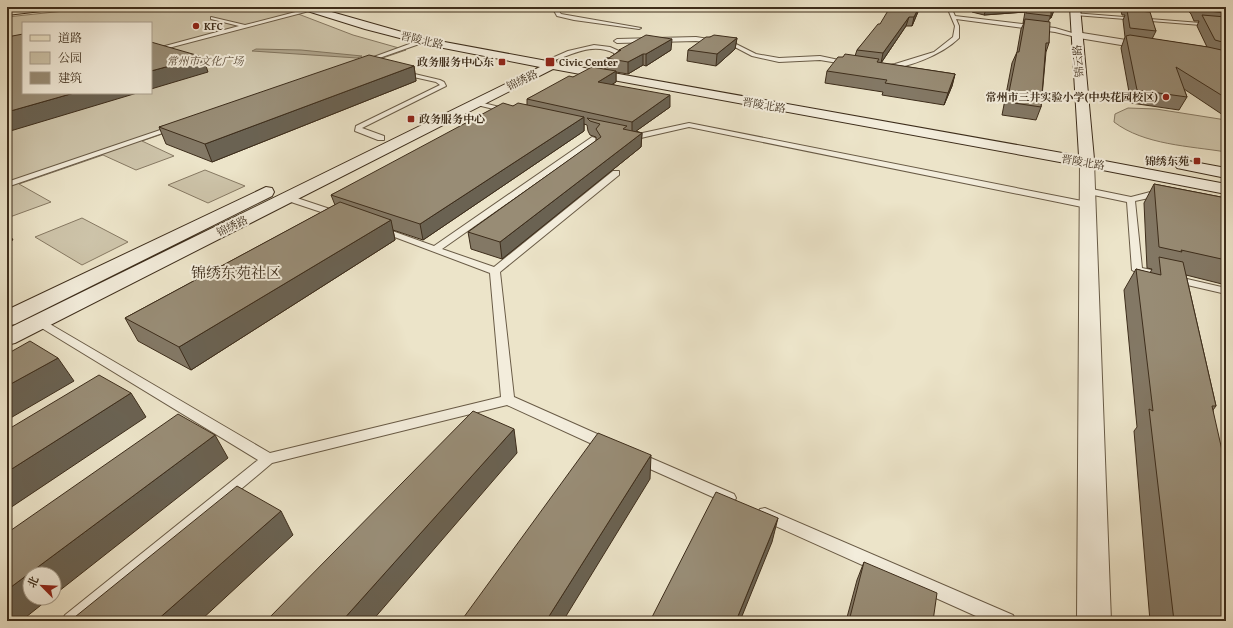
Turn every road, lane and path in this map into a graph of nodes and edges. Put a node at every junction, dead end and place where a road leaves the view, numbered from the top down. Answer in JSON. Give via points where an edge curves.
{"nodes":[{"id":1,"x":50,"y":7,"type":"edge"},
{"id":2,"x":336,"y":7,"type":"edge"},
{"id":3,"x":554,"y":7,"type":"edge"},
{"id":4,"x":949,"y":7,"type":"edge"},
{"id":5,"x":308,"y":8,"type":"edge"},
{"id":6,"x":1075,"y":10,"type":"edge"},
{"id":7,"x":7,"y":12,"type":"edge"},
{"id":8,"x":213,"y":18,"type":"dead end"},
{"id":9,"x":956,"y":19,"type":"junction"},
{"id":10,"x":246,"y":26,"type":"junction"},
{"id":11,"x":1226,"y":26,"type":"edge"},
{"id":12,"x":1076,"y":35,"type":"junction"},
{"id":13,"x":617,"y":41,"type":"junction"},
{"id":14,"x":422,"y":42,"type":"junction"},
{"id":15,"x":605,"y":47,"type":"junction"},
{"id":16,"x":157,"y":49,"type":"edge"},
{"id":17,"x":1164,"y":49,"type":"edge"},
{"id":18,"x":547,"y":62,"type":"junction"},
{"id":19,"x":858,"y":64,"type":"edge"},
{"id":20,"x":356,"y":65,"type":"edge"},
{"id":21,"x":608,"y":67,"type":"junction"},
{"id":22,"x":880,"y":67,"type":"edge"},
{"id":23,"x":397,"y":72,"type":"edge"},
{"id":24,"x":475,"y":103,"type":"junction"},
{"id":25,"x":520,"y":113,"type":"edge"},
{"id":26,"x":184,"y":124,"type":"edge"},
{"id":27,"x":617,"y":134,"type":"edge"},
{"id":28,"x":382,"y":138,"type":"junction"},
{"id":29,"x":595,"y":139,"type":"edge"},
{"id":30,"x":1108,"y":152,"type":"dead end"},
{"id":31,"x":1086,"y":155,"type":"junction"},
{"id":32,"x":1169,"y":163,"type":"dead end"},
{"id":33,"x":616,"y":173,"type":"dead end"},
{"id":34,"x":1226,"y":173,"type":"edge"},
{"id":35,"x":7,"y":185,"type":"edge"},
{"id":36,"x":1226,"y":189,"type":"edge"},
{"id":37,"x":1173,"y":196,"type":"edge"},
{"id":38,"x":288,"y":198,"type":"junction"},
{"id":39,"x":1087,"y":198,"type":"junction"},
{"id":40,"x":1131,"y":200,"type":"junction"},
{"id":41,"x":354,"y":221,"type":"edge"},
{"id":42,"x":369,"y":226,"type":"edge"},
{"id":43,"x":435,"y":249,"type":"junction"},
{"id":44,"x":495,"y":271,"type":"junction"},
{"id":45,"x":1226,"y":291,"type":"edge"},
{"id":46,"x":7,"y":319,"type":"edge"},
{"id":47,"x":39,"y":322,"type":"junction"},
{"id":48,"x":7,"y":338,"type":"edge"},
{"id":49,"x":508,"y":400,"type":"junction"},
{"id":50,"x":268,"y":459,"type":"junction"},
{"id":51,"x":740,"y":503,"type":"edge"},
{"id":52,"x":754,"y":509,"type":"edge"},
{"id":53,"x":70,"y":621,"type":"edge"},
{"id":54,"x":1007,"y":621,"type":"edge"},
{"id":55,"x":1094,"y":621,"type":"edge"}],
"edges":[{"from":1,"to":7,"type":"main road"},
{"from":2,"to":18,"type":"main road","name":"晋陵北路","via":[[418,32]]},
{"from":3,"to":13,"type":"lane","via":[[559,15],[574,19],[641,27]]},
{"from":4,"to":9,"type":"lane"},
{"from":5,"to":10,"type":"lane"},
{"from":5,"to":14,"type":"main road","name":"晋陵北路"},
{"from":6,"to":11,"type":"lane"},
{"from":6,"to":12,"type":"main road","name":"锦云路"},
{"from":8,"to":10,"type":"lane"},
{"from":9,"to":12,"type":"lane"},
{"from":9,"to":22,"type":"lane","via":[[956,38],[936,53],[896,66]]},
{"from":10,"to":16,"type":"lane"},
{"from":12,"to":17,"type":"street"},
{"from":12,"to":31,"type":"main road","name":"锦云路"},
{"from":13,"to":15,"type":"lane"},
{"from":13,"to":19,"type":"lane","via":[[702,39],[732,44],[754,56],[779,60],[820,58]]},
{"from":14,"to":18,"type":"main road","name":"晋陵北路"},
{"from":14,"to":20,"type":"lane"},
{"from":15,"to":18,"type":"lane","via":[[575,50]]},
{"from":15,"to":21,"type":"lane","via":[[617,52],[618,57]]},
{"from":18,"to":21,"type":"main road","name":"晋陵北路"},
{"from":18,"to":24,"type":"main road","name":"锦绣路"},
{"from":18,"to":28,"type":"main road","name":"锦绣路"},
{"from":18,"to":31,"type":"main road","name":"晋陵北路"},
{"from":21,"to":31,"type":"main road","name":"晋陵北路"},
{"from":23,"to":28,"type":"lane","via":[[438,81],[443,86],[358,127],[361,132]]},
{"from":24,"to":25,"type":"lane"},
{"from":24,"to":38,"type":"main road","name":"锦绣路"},
{"from":26,"to":35,"type":"lane"},
{"from":27,"to":39,"type":"lane","via":[[632,138],[688,125]]},
{"from":28,"to":46,"type":"main road","name":"锦绣路"},
{"from":29,"to":43,"type":"lane"},
{"from":30,"to":31,"type":"main road","name":"晋陵北路"},
{"from":31,"to":36,"type":"main road","name":"晋陵北路"},
{"from":31,"to":39,"type":"street"},
{"from":32,"to":34,"type":"main road"},
{"from":33,"to":44,"type":"lane"},
{"from":37,"to":40,"type":"lane","via":[[1158,193]]},
{"from":38,"to":41,"type":"lane"},
{"from":38,"to":47,"type":"main road","name":"锦绣路"},
{"from":39,"to":40,"type":"lane"},
{"from":39,"to":55,"type":"street"},
{"from":40,"to":45,"type":"lane","via":[[1137,270]]},
{"from":42,"to":43,"type":"lane"},
{"from":43,"to":44,"type":"lane"},
{"from":44,"to":49,"type":"lane"},
{"from":47,"to":48,"type":"main road","name":"锦绣路"},
{"from":47,"to":50,"type":"lane"},
{"from":49,"to":50,"type":"lane"},
{"from":49,"to":51,"type":"lane"},
{"from":50,"to":53,"type":"lane"},
{"from":52,"to":54,"type":"lane"}]}
